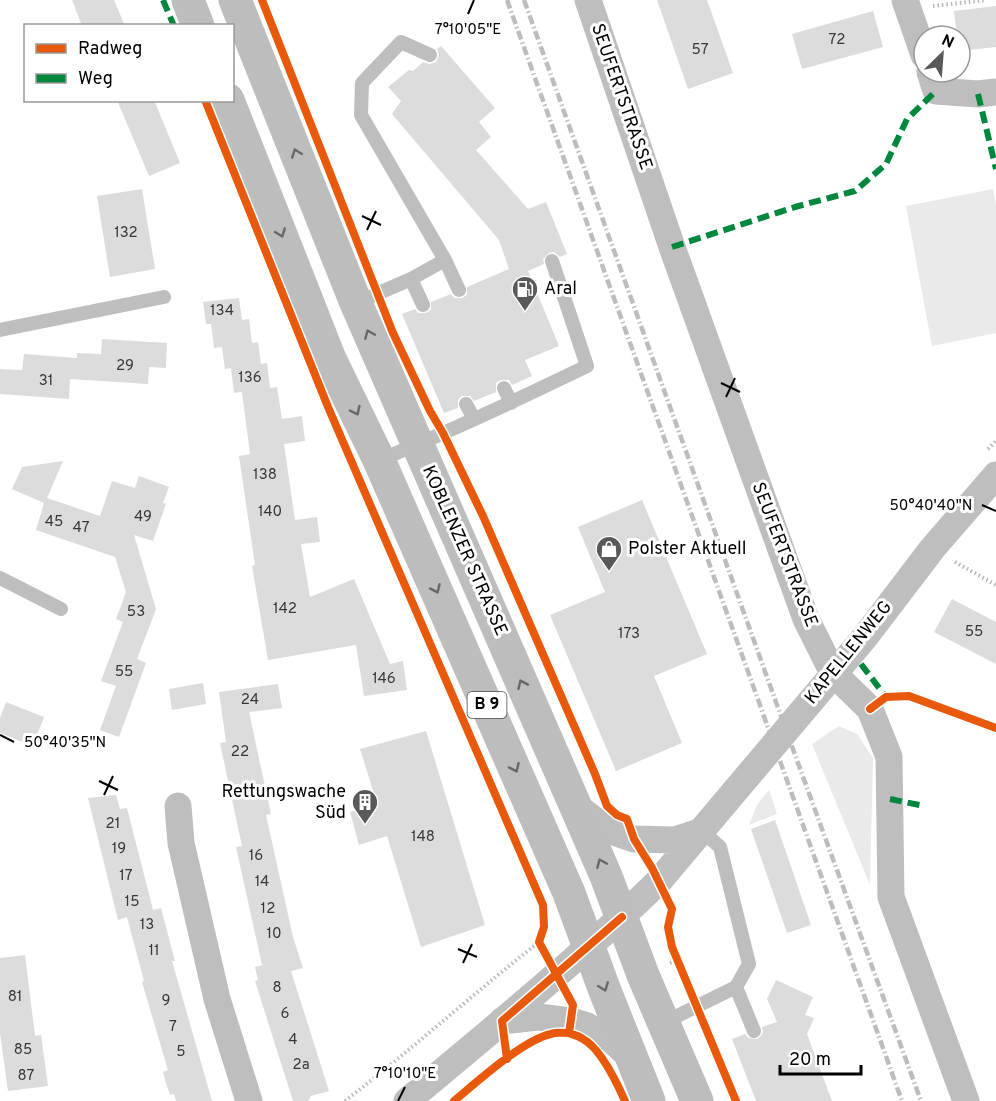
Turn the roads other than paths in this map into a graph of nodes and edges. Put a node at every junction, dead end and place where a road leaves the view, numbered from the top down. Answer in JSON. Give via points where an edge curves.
{"nodes":[{"id":1,"x":188,"y":0,"type":"edge"},
{"id":2,"x":236,"y":0,"type":"edge"},
{"id":3,"x":588,"y":0,"type":"edge"},
{"id":4,"x":906,"y":4,"type":"edge"},
{"id":5,"x":197,"y":24,"type":"edge"},
{"id":6,"x":913,"y":24,"type":"edge"},
{"id":7,"x":430,"y":56,"type":"dead end"},
{"id":8,"x":934,"y":84,"type":"edge"},
{"id":9,"x":996,"y":92,"type":"edge"},
{"id":10,"x":229,"y":102,"type":"edge"},
{"id":11,"x":445,"y":260,"type":"junction"},
{"id":12,"x":552,"y":261,"type":"dead end"},
{"id":13,"x":411,"y":279,"type":"junction"},
{"id":14,"x":459,"y":290,"type":"dead end"},
{"id":15,"x":164,"y":297,"type":"dead end"},
{"id":16,"x":356,"y":303,"type":"junction"},
{"id":17,"x":423,"y":305,"type":"dead end"},
{"id":18,"x":0,"y":330,"type":"edge"},
{"id":19,"x":504,"y":388,"type":"dead end"},
{"id":20,"x":511,"y":403,"type":"junction"},
{"id":21,"x":466,"y":404,"type":"dead end"},
{"id":22,"x":474,"y":419,"type":"junction"},
{"id":23,"x":417,"y":445,"type":"junction"},
{"id":24,"x":380,"y":460,"type":"junction"},
{"id":25,"x":996,"y":475,"type":"edge"},
{"id":26,"x":0,"y":578,"type":"edge"},
{"id":27,"x":61,"y":609,"type":"dead end"},
{"id":28,"x":833,"y":673,"type":"junction"},
{"id":29,"x":178,"y":806,"type":"dead end"},
{"id":30,"x":576,"y":806,"type":"junction"},
{"id":31,"x":702,"y":831,"type":"junction"},
{"id":32,"x":622,"y":917,"type":"junction"},
{"id":33,"x":588,"y":946,"type":"junction"},
{"id":34,"x":736,"y":987,"type":"junction"},
{"id":35,"x":502,"y":1021,"type":"junction"},
{"id":36,"x":663,"y":1023,"type":"junction"},
{"id":37,"x":754,"y":1030,"type":"dead end"},
{"id":38,"x":630,"y":1057,"type":"junction"},
{"id":39,"x":249,"y":1101,"type":"edge"},
{"id":40,"x":407,"y":1101,"type":"edge"},
{"id":41,"x":649,"y":1101,"type":"edge"},
{"id":42,"x":698,"y":1101,"type":"edge"},
{"id":43,"x":966,"y":1101,"type":"edge"}],
"edges":[{"from":1,"to":5,"type":"main road"},
{"from":16,"to":2,"type":"main road","name":"KOBLENZER STRASSE","number":"B 9","one_way":true},
{"from":3,"to":28,"type":"street","name":"SEUFERTSTRASSE","via":[[806,619]]},
{"from":4,"to":6,"type":"street"},
{"from":7,"to":11,"type":"lane","via":[[401,42],[362,83],[361,115]]},
{"from":8,"to":9,"type":"street","via":[[936,91]]},
{"from":10,"to":24,"type":"main road","number":"B 9","one_way":true,"via":[[330,359]]},
{"from":11,"to":13,"type":"lane"},
{"from":11,"to":14,"type":"lane"},
{"from":12,"to":20,"type":"lane","via":[[587,366]]},
{"from":13,"to":16,"type":"lane"},
{"from":13,"to":17,"type":"lane"},
{"from":15,"to":18,"type":"lane"},
{"from":23,"to":16,"type":"main road","name":"KOBLENZER STRASSE","number":"B 9","one_way":true},
{"from":19,"to":20,"type":"lane"},
{"from":20,"to":22,"type":"lane"},
{"from":21,"to":22,"type":"lane"},
{"from":22,"to":23,"type":"lane"},
{"from":23,"to":24,"type":"lane"},
{"from":30,"to":23,"type":"main road","name":"KOBLENZER STRASSE","number":"B 9","one_way":true},
{"from":24,"to":33,"type":"main road","number":"B 9","one_way":true,"via":[[564,881]]},
{"from":25,"to":28,"type":"street","name":"KAPELLENWEG"},
{"from":26,"to":27,"type":"lane"},
{"from":28,"to":31,"type":"street","name":"KAPELLENWEG"},
{"from":28,"to":43,"type":"street","name":"SEUFERTSTRASSE","via":[[870,709],[889,757],[891,897]]},
{"from":29,"to":39,"type":"street","via":[[181,843],[214,988]]},
{"from":30,"to":31,"type":"street","via":[[608,830],[634,838],[675,840]]},
{"from":32,"to":30,"type":"main road","name":"KOBLENZER STRASSE","number":"B 9","one_way":true},
{"from":31,"to":32,"type":"street","name":"KAPELLENWEG"},
{"from":31,"to":34,"type":"lane","via":[[720,847],[749,964]]},
{"from":32,"to":33,"type":"street","name":"KAPELLENWEG"},
{"from":32,"to":36,"type":"main road","name":"KOBLENZER STRASSE","number":"B 9"},
{"from":33,"to":35,"type":"street","name":"KAPELLENWEG"},
{"from":33,"to":38,"type":"main road","number":"B 9","one_way":true},
{"from":34,"to":36,"type":"lane"},
{"from":34,"to":37,"type":"lane"},
{"from":35,"to":38,"type":"street","via":[[538,1017],[571,1021],[612,1040]]},
{"from":35,"to":40,"type":"street","name":"KAPELLENWEG"},
{"from":36,"to":42,"type":"main road","name":"KOBLENZER STRASSE","number":"B 9"},
{"from":38,"to":41,"type":"main road","number":"B 9"}]}
